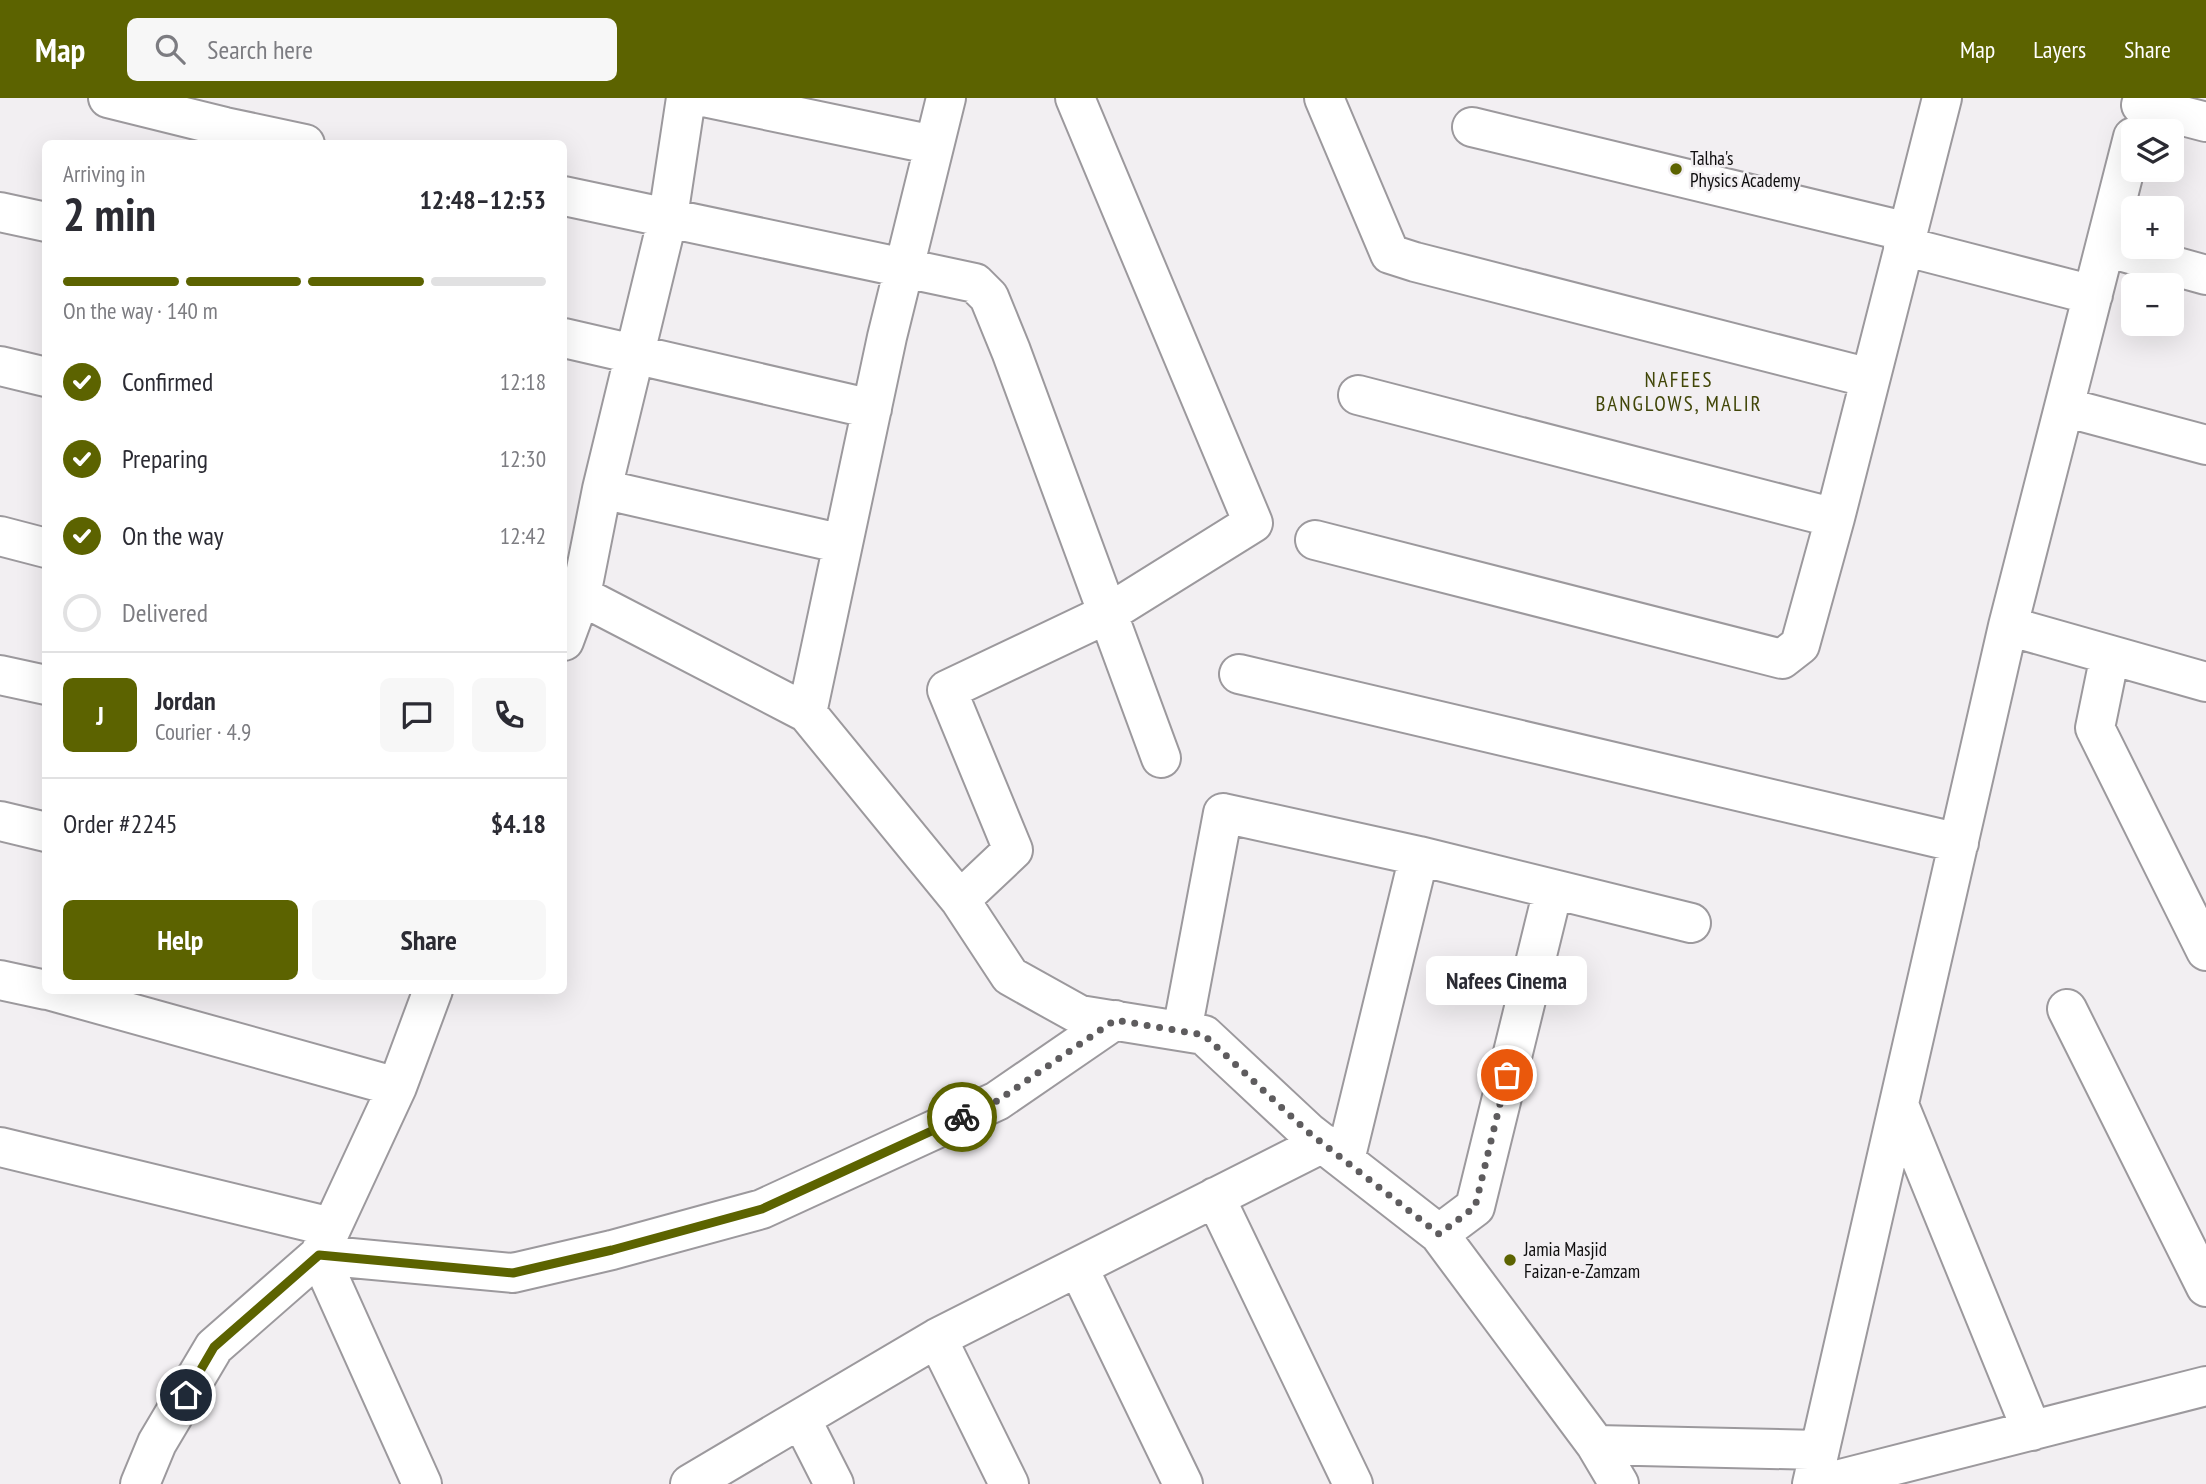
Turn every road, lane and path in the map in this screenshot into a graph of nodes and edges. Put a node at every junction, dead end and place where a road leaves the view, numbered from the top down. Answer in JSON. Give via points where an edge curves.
{"nodes":[{"id":1,"x":108,"y":98,"type":"edge"},
{"id":2,"x":686,"y":98,"type":"edge"},
{"id":3,"x":708,"y":98,"type":"edge"},
{"id":4,"x":946,"y":98,"type":"edge"},
{"id":5,"x":1075,"y":98,"type":"edge"},
{"id":6,"x":1324,"y":98,"type":"edge"},
{"id":7,"x":1942,"y":98,"type":"edge"},
{"id":8,"x":2138,"y":118,"type":"edge"},
{"id":9,"x":2206,"y":122,"type":"edge"},
{"id":10,"x":227,"y":123,"type":"edge"},
{"id":11,"x":1472,"y":127,"type":"dead end"},
{"id":12,"x":290,"y":140,"type":"edge"},
{"id":13,"x":934,"y":145,"type":"junction"},
{"id":14,"x":567,"y":197,"type":"edge"},
{"id":15,"x":0,"y":212,"type":"edge"},
{"id":16,"x":668,"y":218,"type":"junction"},
{"id":17,"x":42,"y":221,"type":"edge"},
{"id":18,"x":1905,"y":239,"type":"junction"},
{"id":19,"x":2105,"y":247,"type":"junction"},
{"id":20,"x":904,"y":267,"type":"junction"},
{"id":21,"x":2206,"y":275,"type":"edge"},
{"id":22,"x":2093,"y":295,"type":"junction"},
{"id":23,"x":567,"y":339,"type":"edge"},
{"id":24,"x":633,"y":354,"type":"junction"},
{"id":25,"x":0,"y":366,"type":"edge"},
{"id":26,"x":42,"y":376,"type":"edge"},
{"id":27,"x":1870,"y":378,"type":"junction"},
{"id":28,"x":1358,"y":395,"type":"dead end"},
{"id":29,"x":2064,"y":407,"type":"junction"},
{"id":30,"x":872,"y":409,"type":"junction"},
{"id":31,"x":2206,"y":444,"type":"edge"},
{"id":32,"x":601,"y":489,"type":"junction"},
{"id":33,"x":1835,"y":518,"type":"junction"},
{"id":34,"x":0,"y":536,"type":"edge"},
{"id":35,"x":1315,"y":540,"type":"dead end"},
{"id":36,"x":843,"y":544,"type":"junction"},
{"id":37,"x":42,"y":547,"type":"edge"},
{"id":38,"x":572,"y":591,"type":"edge"},
{"id":39,"x":1107,"y":614,"type":"junction"},
{"id":40,"x":567,"y":622,"type":"edge"},
{"id":41,"x":2008,"y":626,"type":"junction"},
{"id":42,"x":2110,"y":655,"type":"junction"},
{"id":43,"x":1239,"y":674,"type":"dead end"},
{"id":44,"x":0,"y":675,"type":"edge"},
{"id":45,"x":2206,"y":682,"type":"edge"},
{"id":46,"x":42,"y":684,"type":"edge"},
{"id":47,"x":807,"y":713,"type":"junction"},
{"id":48,"x":1161,"y":758,"type":"dead end"},
{"id":49,"x":0,"y":821,"type":"edge"},
{"id":50,"x":42,"y":831,"type":"edge"},
{"id":51,"x":1959,"y":843,"type":"junction"},
{"id":52,"x":1419,"y":856,"type":"junction"},
{"id":53,"x":1553,"y":890,"type":"junction"},
{"id":54,"x":960,"y":900,"type":"junction"},
{"id":55,"x":1692,"y":923,"type":"dead end"},
{"id":56,"x":2206,"y":951,"type":"edge"},
{"id":57,"x":0,"y":980,"type":"edge"},
{"id":58,"x":42,"y":989,"type":"edge"},
{"id":59,"x":61,"y":994,"type":"edge"},
{"id":60,"x":432,"y":994,"type":"edge"},
{"id":61,"x":2067,"y":1009,"type":"dead end"},
{"id":62,"x":1115,"y":1020,"type":"junction"},
{"id":63,"x":1182,"y":1031,"type":"junction"},
{"id":64,"x":397,"y":1087,"type":"junction"},
{"id":65,"x":1899,"y":1105,"type":"junction"},
{"id":66,"x":0,"y":1147,"type":"edge"},
{"id":67,"x":1334,"y":1151,"type":"junction"},
{"id":68,"x":1216,"y":1197,"type":"junction"},
{"id":69,"x":1439,"y":1234,"type":"junction"},
{"id":70,"x":325,"y":1241,"type":"junction"},
{"id":71,"x":1078,"y":1268,"type":"junction"},
{"id":72,"x":2206,"y":1287,"type":"edge"},
{"id":73,"x":937,"y":1338,"type":"junction"},
{"id":74,"x":2206,"y":1386,"type":"edge"},
{"id":75,"x":800,"y":1419,"type":"junction"},
{"id":76,"x":2032,"y":1431,"type":"junction"},
{"id":77,"x":1596,"y":1445,"type":"junction"},
{"id":78,"x":1817,"y":1473,"type":"edge"},
{"id":79,"x":140,"y":1484,"type":"edge"},
{"id":80,"x":422,"y":1484,"type":"edge"},
{"id":81,"x":690,"y":1484,"type":"edge"},
{"id":82,"x":834,"y":1484,"type":"edge"},
{"id":83,"x":1009,"y":1484,"type":"edge"},
{"id":84,"x":1183,"y":1484,"type":"edge"},
{"id":85,"x":1353,"y":1484,"type":"edge"},
{"id":86,"x":1619,"y":1484,"type":"edge"}],
"edges":[{"from":1,"to":10,"type":"street"},
{"from":2,"to":16,"type":"street"},
{"from":3,"to":13,"type":"street"},
{"from":4,"to":13,"type":"street"},
{"from":5,"to":39,"type":"street","via":[[1253,523]]},
{"from":6,"to":27,"type":"street","via":[[1390,254]]},
{"from":7,"to":18,"type":"street"},
{"from":8,"to":9,"type":"street"},
{"from":8,"to":19,"type":"street"},
{"from":10,"to":12,"type":"street"},
{"from":11,"to":18,"type":"street"},
{"from":13,"to":20,"type":"street"},
{"from":14,"to":16,"type":"street"},
{"from":15,"to":17,"type":"street"},
{"from":16,"to":20,"type":"street"},
{"from":16,"to":24,"type":"street"},
{"from":18,"to":22,"type":"street"},
{"from":18,"to":27,"type":"street"},
{"from":19,"to":21,"type":"street"},
{"from":19,"to":22,"type":"street"},
{"from":20,"to":30,"type":"street"},
{"from":20,"to":39,"type":"street","via":[[975,283],[989,297]]},
{"from":22,"to":29,"type":"street"},
{"from":23,"to":24,"type":"street"},
{"from":24,"to":30,"type":"street"},
{"from":24,"to":32,"type":"street"},
{"from":25,"to":26,"type":"street"},
{"from":27,"to":33,"type":"street"},
{"from":28,"to":33,"type":"street"},
{"from":29,"to":31,"type":"street"},
{"from":29,"to":41,"type":"street"},
{"from":30,"to":36,"type":"street"},
{"from":32,"to":36,"type":"street"},
{"from":32,"to":38,"type":"street"},
{"from":33,"to":35,"type":"street","via":[[1800,645],[1782,659]]},
{"from":34,"to":37,"type":"street"},
{"from":36,"to":47,"type":"street"},
{"from":38,"to":40,"type":"street"},
{"from":38,"to":47,"type":"street"},
{"from":39,"to":48,"type":"street"},
{"from":39,"to":54,"type":"street","via":[[947,690],[1013,850]]},
{"from":41,"to":42,"type":"street"},
{"from":41,"to":51,"type":"street"},
{"from":42,"to":45,"type":"street"},
{"from":42,"to":56,"type":"street","via":[[2095,728]]},
{"from":43,"to":51,"type":"street"},
{"from":44,"to":46,"type":"street"},
{"from":47,"to":54,"type":"street"},
{"from":49,"to":50,"type":"street"},
{"from":51,"to":65,"type":"street"},
{"from":52,"to":53,"type":"street"},
{"from":52,"to":63,"type":"street","via":[[1223,813]]},
{"from":52,"to":67,"type":"street"},
{"from":53,"to":55,"type":"street"},
{"from":53,"to":69,"type":"street","via":[[1475,1207]]},
{"from":54,"to":62,"type":"street","via":[[1010,976],[1080,1014]]},
{"from":57,"to":58,"type":"street"},
{"from":59,"to":64,"type":"street"},
{"from":60,"to":64,"type":"street"},
{"from":61,"to":72,"type":"street"},
{"from":62,"to":63,"type":"street"},
{"from":62,"to":70,"type":"street","via":[[997,1101],[762,1209],[513,1273]]},
{"from":63,"to":67,"type":"street","via":[[1204,1035]]},
{"from":64,"to":70,"type":"street"},
{"from":65,"to":76,"type":"street"},
{"from":65,"to":78,"type":"street"},
{"from":66,"to":70,"type":"street"},
{"from":67,"to":68,"type":"street"},
{"from":67,"to":69,"type":"street"},
{"from":68,"to":71,"type":"street"},
{"from":68,"to":85,"type":"street"},
{"from":69,"to":77,"type":"street"},
{"from":70,"to":79,"type":"street","via":[[214,1347],[157,1443]]},
{"from":70,"to":80,"type":"street"},
{"from":71,"to":73,"type":"street"},
{"from":71,"to":84,"type":"street"},
{"from":73,"to":75,"type":"street"},
{"from":73,"to":83,"type":"street"},
{"from":74,"to":76,"type":"street"},
{"from":75,"to":81,"type":"street"},
{"from":75,"to":82,"type":"street"},
{"from":76,"to":78,"type":"street"},
{"from":77,"to":78,"type":"street"},
{"from":77,"to":86,"type":"street"}]}
